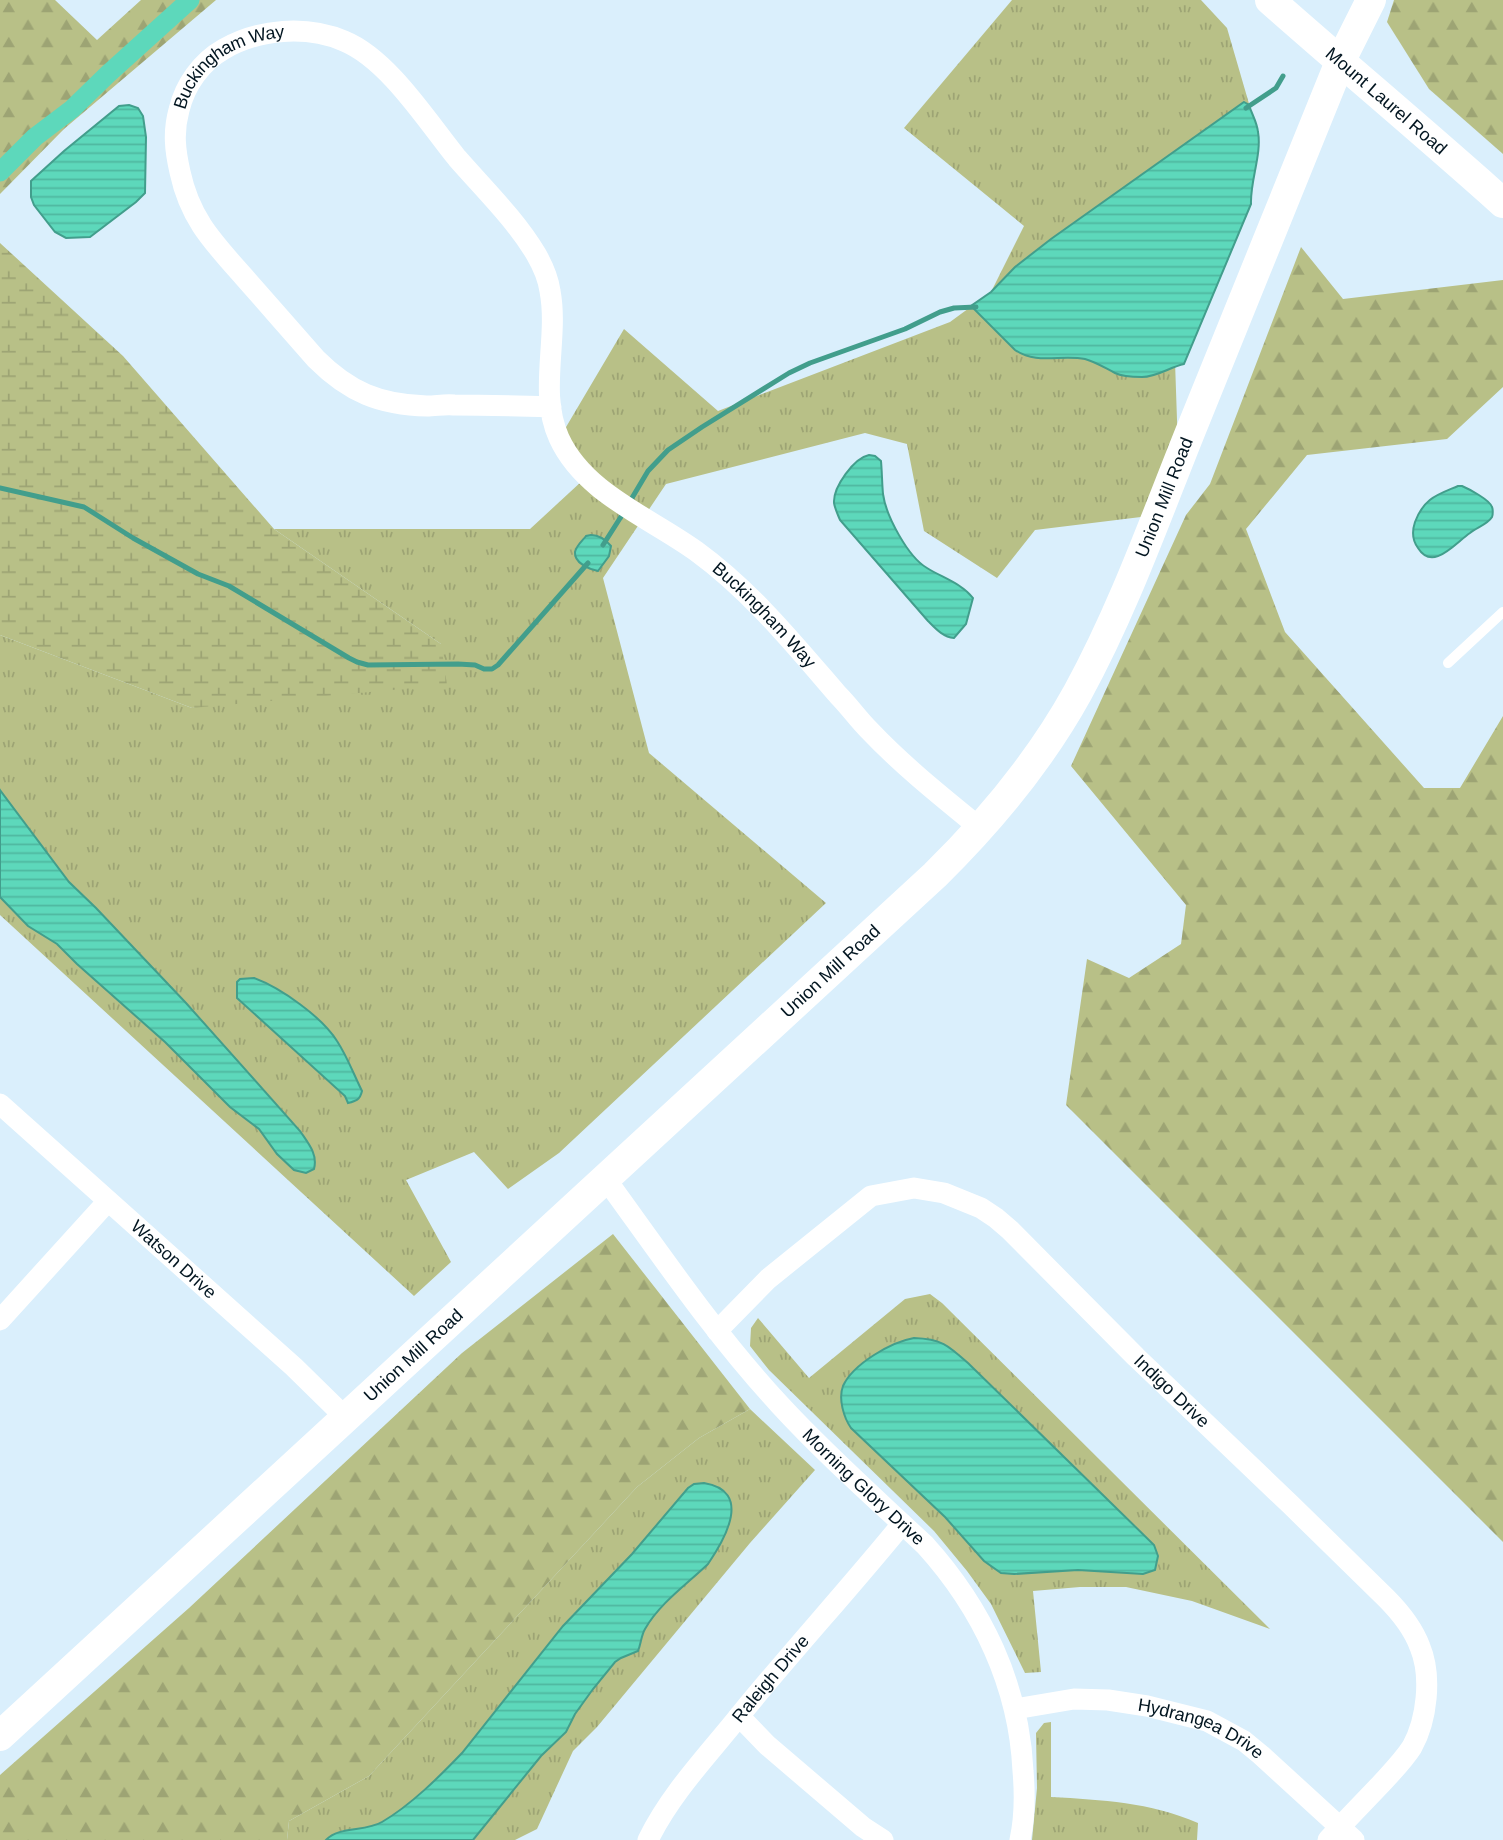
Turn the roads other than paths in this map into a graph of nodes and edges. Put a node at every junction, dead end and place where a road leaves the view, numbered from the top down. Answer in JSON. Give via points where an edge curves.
{"nodes":[{"id":1,"x":1270,"y":0,"type":"edge"},
{"id":2,"x":1371,"y":0,"type":"edge"},
{"id":3,"x":1340,"y":62,"type":"junction"},
{"id":4,"x":1503,"y":202,"type":"edge"},
{"id":5,"x":551,"y":407,"type":"junction"},
{"id":6,"x":1503,"y":612,"type":"edge"},
{"id":7,"x":1448,"y":663,"type":"dead end"},
{"id":8,"x":980,"y":828,"type":"junction"},
{"id":9,"x":0,"y":1104,"type":"edge"},
{"id":10,"x":605,"y":1178,"type":"junction"},
{"id":11,"x":108,"y":1201,"type":"junction"},
{"id":12,"x":0,"y":1320,"type":"edge"},
{"id":13,"x":717,"y":1331,"type":"junction"},
{"id":14,"x":345,"y":1417,"type":"junction"},
{"id":15,"x":902,"y":1524,"type":"junction"},
{"id":16,"x":1015,"y":1709,"type":"junction"},
{"id":17,"x":739,"y":1716,"type":"junction"},
{"id":18,"x":0,"y":1736,"type":"edge"},
{"id":19,"x":1341,"y":1836,"type":"edge"},
{"id":20,"x":648,"y":1840,"type":"edge"},
{"id":21,"x":883,"y":1840,"type":"edge"},
{"id":22,"x":1020,"y":1840,"type":"edge"}],
"edges":[{"from":1,"to":3,"type":"street","name":"Mount Laurel Road"},
{"from":2,"to":3,"type":"street","name":"Union Mill Road"},
{"from":3,"to":4,"type":"street","name":"Mount Laurel Road"},
{"from":3,"to":8,"type":"street","name":"Union Mill Road","via":[[1104,639],[1036,759]]},
{"from":5,"to":5,"type":"street","name":"Buckingham Way","via":[[387,402],[348,387],[316,359],[216,246],[184,190],[174,146],[175,125],[188,85],[216,53],[257,35],[301,32],[344,41],[380,66],[525,238],[546,273],[551,304]]},
{"from":5,"to":8,"type":"street","name":"Buckingham Way","via":[[557,435],[584,474],[694,549],[736,584],[895,757]]},
{"from":6,"to":7,"type":"lane"},
{"from":8,"to":10,"type":"street","name":"Union Mill Road","via":[[935,875]]},
{"from":9,"to":11,"type":"street","name":"Watson Drive"},
{"from":10,"to":13,"type":"street","name":"Morning Glory Drive"},
{"from":10,"to":14,"type":"street","name":"Union Mill Road"},
{"from":11,"to":12,"type":"street"},
{"from":11,"to":14,"type":"street","name":"Watson Drive"},
{"from":13,"to":15,"type":"street","name":"Morning Glory Drive","via":[[781,1406]]},
{"from":13,"to":19,"type":"street","name":"Indigo Drive","via":[[768,1279],[871,1196],[914,1188],[944,1193],[996,1218],[1387,1598],[1412,1631],[1421,1648],[1426,1689],[1420,1729],[1401,1762]]},
{"from":14,"to":18,"type":"street","name":"Union Mill Road"},
{"from":15,"to":16,"type":"street","name":"Morning Glory Drive","via":[[941,1563],[970,1603],[1002,1667]]},
{"from":15,"to":17,"type":"street","name":"Raleigh Drive"},
{"from":16,"to":19,"type":"street","name":"Hydrangea Drive","via":[[1074,1699],[1108,1700],[1207,1721],[1244,1741],[1295,1785]]},
{"from":16,"to":22,"type":"street","name":"Morning Glory Drive","via":[[1024,1785]]},
{"from":17,"to":20,"type":"street","name":"Raleigh Drive","via":[[682,1787]]},
{"from":17,"to":21,"type":"street","via":[[766,1745]]}]}
